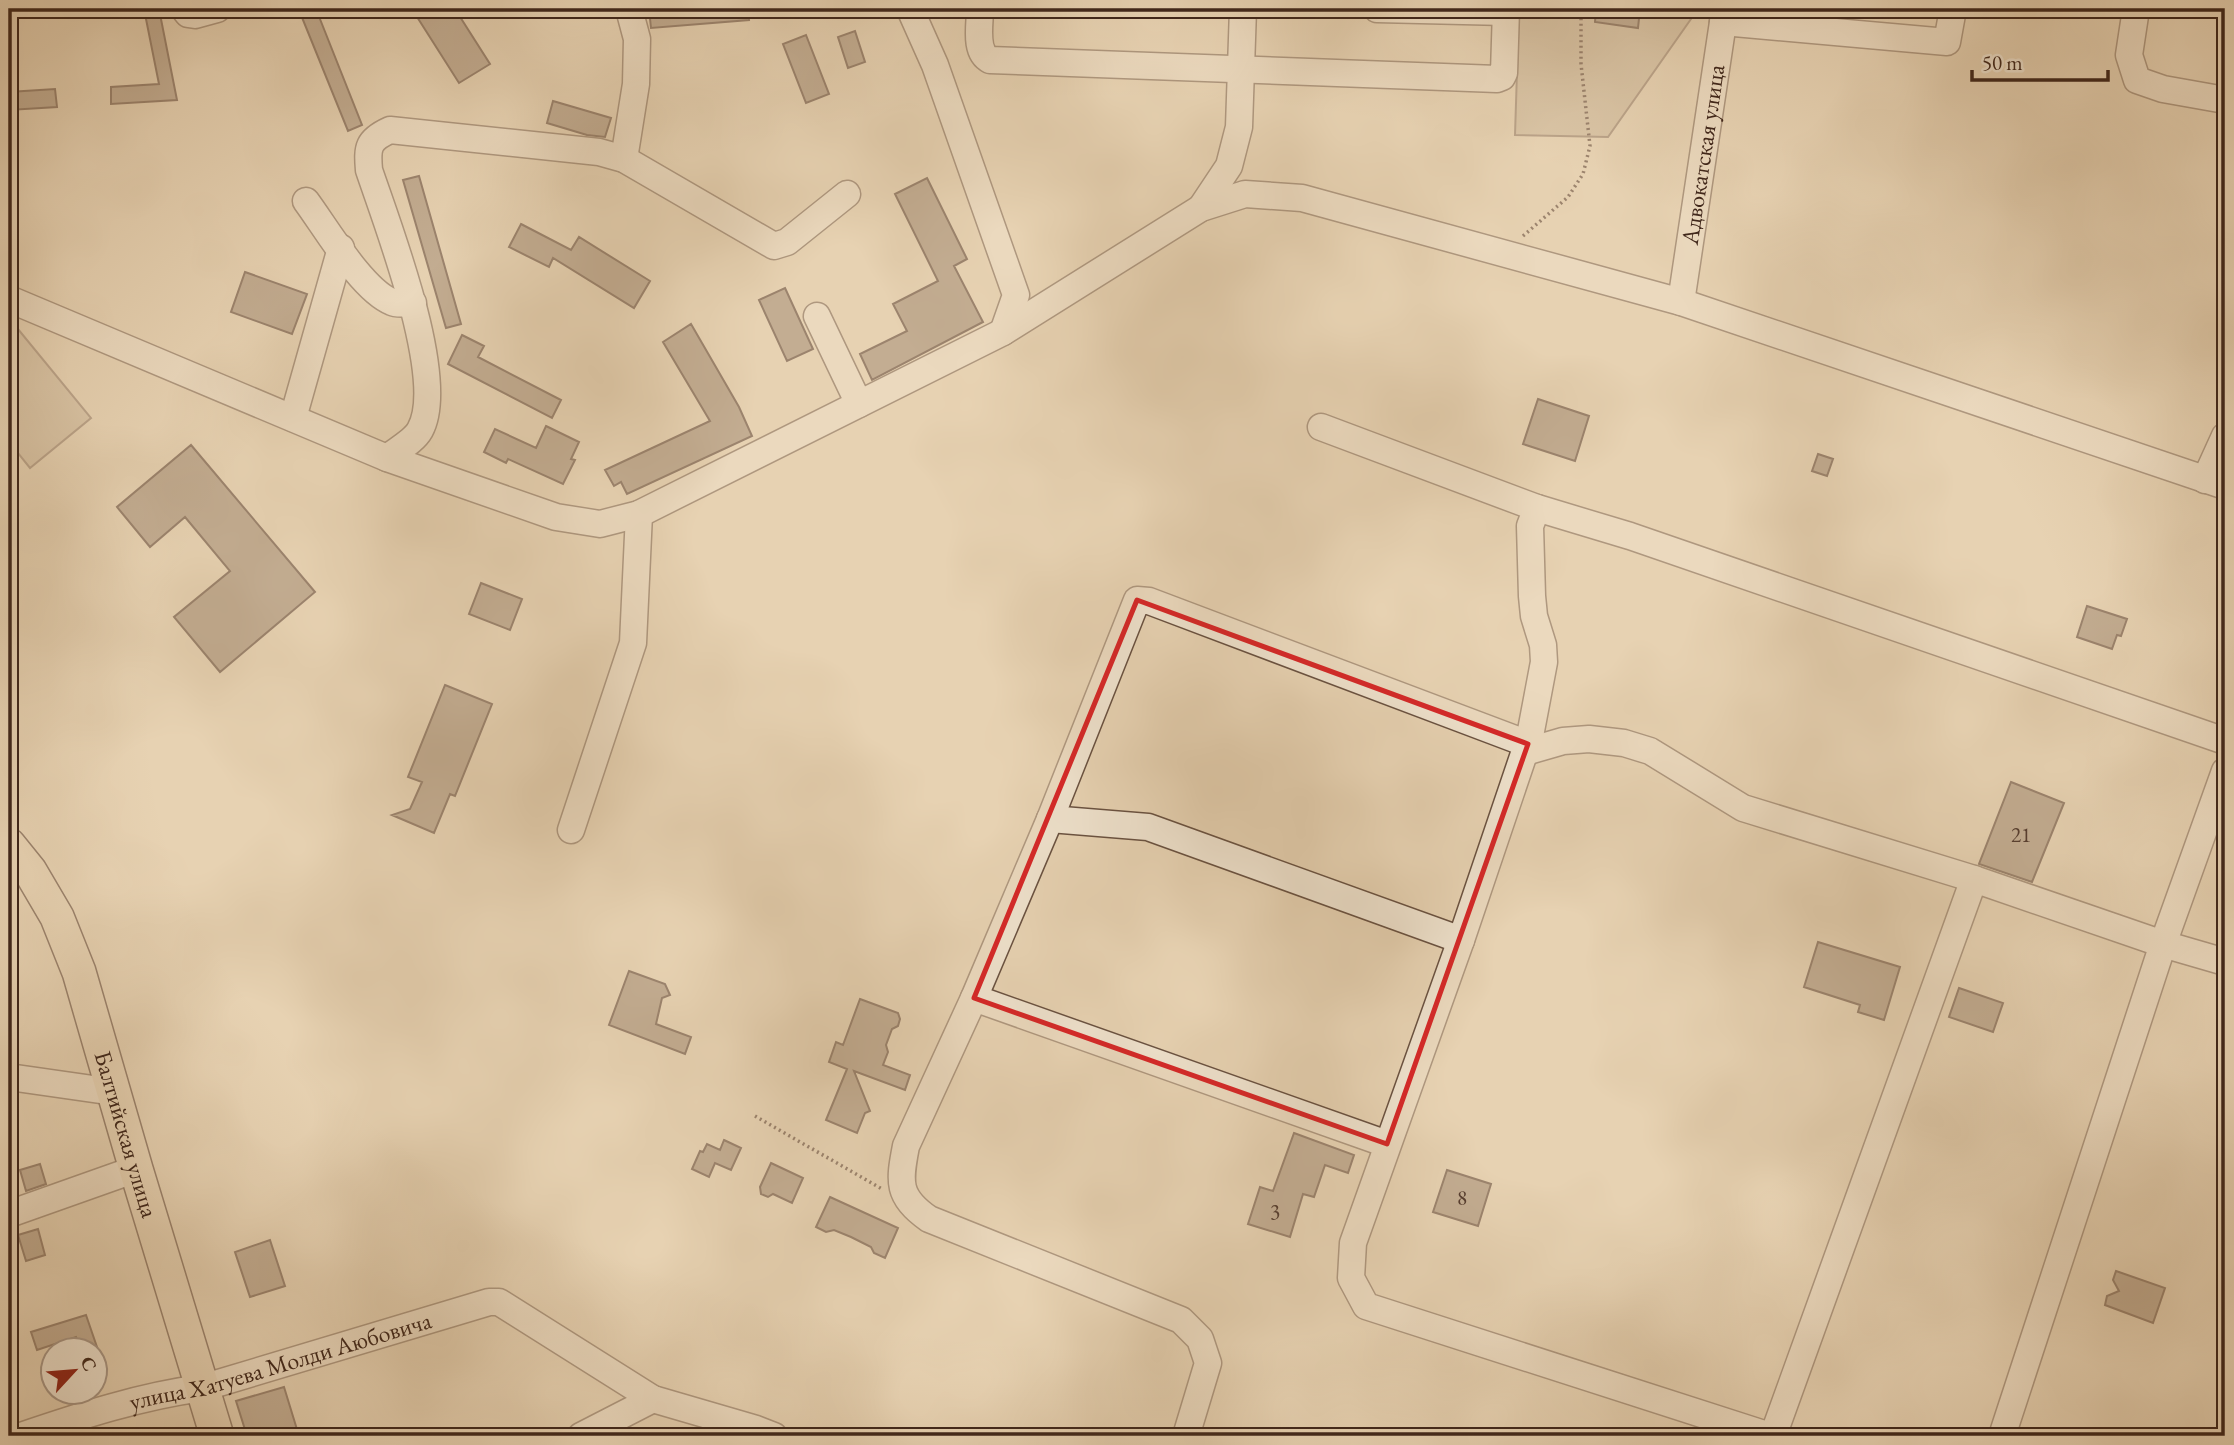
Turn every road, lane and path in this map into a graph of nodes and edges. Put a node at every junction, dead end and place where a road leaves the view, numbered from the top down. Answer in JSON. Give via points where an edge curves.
{"nodes":[{"id":1,"x":184,"y":9,"type":"edge"},
{"id":2,"x":217,"y":9,"type":"edge"},
{"id":3,"x":629,"y":9,"type":"edge"},
{"id":4,"x":910,"y":9,"type":"edge"},
{"id":5,"x":981,"y":9,"type":"edge"},
{"id":6,"x":1243,"y":9,"type":"edge"},
{"id":7,"x":1377,"y":9,"type":"edge"},
{"id":8,"x":1581,"y":9,"type":"edge"},
{"id":9,"x":1953,"y":9,"type":"edge"},
{"id":10,"x":2136,"y":9,"type":"edge"},
{"id":11,"x":1506,"y":10,"type":"edge"},
{"id":12,"x":1724,"y":15,"type":"edge"},
{"id":13,"x":1242,"y":70,"type":"junction"},
{"id":14,"x":2225,"y":100,"type":"edge"},
{"id":15,"x":624,"y":159,"type":"junction"},
{"id":16,"x":847,"y":194,"type":"dead end"},
{"id":17,"x":306,"y":201,"type":"dead end"},
{"id":18,"x":1201,"y":208,"type":"junction"},
{"id":19,"x":341,"y":248,"type":"junction"},
{"id":20,"x":1510,"y":255,"type":"junction"},
{"id":21,"x":9,"y":299,"type":"edge"},
{"id":22,"x":1681,"y":302,"type":"junction"},
{"id":23,"x":414,"y":303,"type":"junction"},
{"id":24,"x":817,"y":316,"type":"dead end"},
{"id":25,"x":1003,"y":332,"type":"junction"},
{"id":26,"x":859,"y":404,"type":"junction"},
{"id":27,"x":293,"y":418,"type":"junction"},
{"id":28,"x":1321,"y":428,"type":"dead end"},
{"id":29,"x":2225,"y":436,"type":"edge"},
{"id":30,"x":387,"y":458,"type":"junction"},
{"id":31,"x":2215,"y":483,"type":"edge"},
{"id":32,"x":1537,"y":508,"type":"junction"},
{"id":33,"x":639,"y":514,"type":"junction"},
{"id":34,"x":2225,"y":741,"type":"edge"},
{"id":35,"x":1526,"y":748,"type":"junction"},
{"id":36,"x":2225,"y":771,"type":"edge"},
{"id":37,"x":1050,"y":820,"type":"junction"},
{"id":38,"x":571,"y":830,"type":"dead end"},
{"id":39,"x":9,"y":845,"type":"edge"},
{"id":40,"x":19,"y":869,"type":"edge"},
{"id":41,"x":1974,"y":878,"type":"junction"},
{"id":42,"x":1461,"y":940,"type":"junction"},
{"id":43,"x":2163,"y":944,"type":"junction"},
{"id":44,"x":2225,"y":962,"type":"edge"},
{"id":45,"x":974,"y":998,"type":"junction"},
{"id":46,"x":9,"y":1077,"type":"edge"},
{"id":47,"x":114,"y":1092,"type":"junction"},
{"id":48,"x":755,"y":1116,"type":"dead end"},
{"id":49,"x":1387,"y":1144,"type":"junction"},
{"id":50,"x":136,"y":1170,"type":"junction"},
{"id":51,"x":911,"y":1206,"type":"junction"},
{"id":52,"x":9,"y":1214,"type":"edge"},
{"id":53,"x":202,"y":1388,"type":"junction"},
{"id":54,"x":653,"y":1398,"type":"junction"},
{"id":55,"x":1704,"y":1426,"type":"edge"},
{"id":56,"x":21,"y":1436,"type":"edge"},
{"id":57,"x":217,"y":1436,"type":"edge"},
{"id":58,"x":581,"y":1436,"type":"edge"},
{"id":59,"x":774,"y":1436,"type":"edge"},
{"id":60,"x":1186,"y":1436,"type":"edge"},
{"id":61,"x":1772,"y":1436,"type":"edge"},
{"id":62,"x":2002,"y":1436,"type":"edge"}],
"edges":[{"from":1,"to":2,"type":"street","via":[[195,15]]},
{"from":3,"to":15,"type":"street","via":[[637,39],[636,84]]},
{"from":4,"to":25,"type":"street","via":[[1016,295]]},
{"from":5,"to":13,"type":"street","via":[[980,51],[990,60]]},
{"from":6,"to":13,"type":"street"},
{"from":7,"to":11,"type":"street"},
{"from":8,"to":20,"type":"path","via":[[1581,64],[1590,146],[1583,174],[1567,197],[1525,234]]},
{"from":9,"to":12,"type":"street","via":[[1947,42]]},
{"from":10,"to":14,"type":"street","via":[[2129,55],[2137,80]]},
{"from":11,"to":13,"type":"street","via":[[1504,73],[1497,79]]},
{"from":12,"to":22,"type":"street","name":"Адвокатская улица"},
{"from":13,"to":18,"type":"street","via":[[1239,127],[1229,166]]},
{"from":15,"to":16,"type":"street","via":[[774,246],[787,242]]},
{"from":15,"to":23,"type":"street","via":[[599,152],[390,130],[376,136],[367,150],[369,170]]},
{"from":17,"to":19,"type":"street"},
{"from":18,"to":20,"type":"street","via":[[1245,194],[1303,198]]},
{"from":18,"to":25,"type":"street"},
{"from":19,"to":23,"type":"street","via":[[381,296],[395,303]]},
{"from":19,"to":27,"type":"street"},
{"from":20,"to":22,"type":"street"},
{"from":21,"to":27,"type":"street"},
{"from":22,"to":31,"type":"street"},
{"from":23,"to":30,"type":"street","via":[[425,370],[426,416],[419,433]]},
{"from":24,"to":26,"type":"street"},
{"from":25,"to":26,"type":"street"},
{"from":26,"to":33,"type":"street"},
{"from":27,"to":30,"type":"street"},
{"from":28,"to":32,"type":"street"},
{"from":29,"to":31,"type":"street"},
{"from":30,"to":33,"type":"street","via":[[556,517],[600,524]]},
{"from":32,"to":34,"type":"street"},
{"from":32,"to":35,"type":"street","via":[[1530,526],[1531,596],[1544,662]]},
{"from":33,"to":38,"type":"street","via":[[633,643]]},
{"from":35,"to":37,"type":"street","via":[[1137,600]]},
{"from":35,"to":41,"type":"street","via":[[1589,739],[1625,743],[1650,751],[1743,808]]},
{"from":35,"to":42,"type":"street"},
{"from":36,"to":43,"type":"street"},
{"from":37,"to":42,"type":"street","via":[[1148,827]]},
{"from":37,"to":45,"type":"street"},
{"from":39,"to":40,"type":"main road","name":"Балтийская улица"},
{"from":40,"to":47,"type":"main road","name":"Балтийская улица","via":[[57,917],[79,972]]},
{"from":41,"to":43,"type":"street"},
{"from":41,"to":61,"type":"street"},
{"from":42,"to":49,"type":"street"},
{"from":43,"to":44,"type":"street"},
{"from":43,"to":62,"type":"street"},
{"from":45,"to":49,"type":"street"},
{"from":45,"to":51,"type":"street","via":[[906,1146],[902,1188]]},
{"from":46,"to":47,"type":"street"},
{"from":47,"to":50,"type":"main road","name":"Балтийская улица"},
{"from":48,"to":51,"type":"path"},
{"from":49,"to":55,"type":"street","via":[[1353,1243],[1351,1278],[1366,1306]]},
{"from":50,"to":52,"type":"street"},
{"from":50,"to":53,"type":"main road","name":"Балтийская улица"},
{"from":51,"to":60,"type":"street","via":[[929,1219],[1181,1320],[1200,1339],[1208,1363]]},
{"from":53,"to":54,"type":"street","name":"улица Хатуева Молди Аюбовича","via":[[499,1302]]},
{"from":53,"to":56,"type":"street","name":"улица Хатуева Молди Аюбовича","via":[[74,1418]]},
{"from":53,"to":57,"type":"main road","name":"Балтийская улица"},
{"from":54,"to":58,"type":"street"},
{"from":54,"to":59,"type":"street"},
{"from":55,"to":61,"type":"street"}]}
